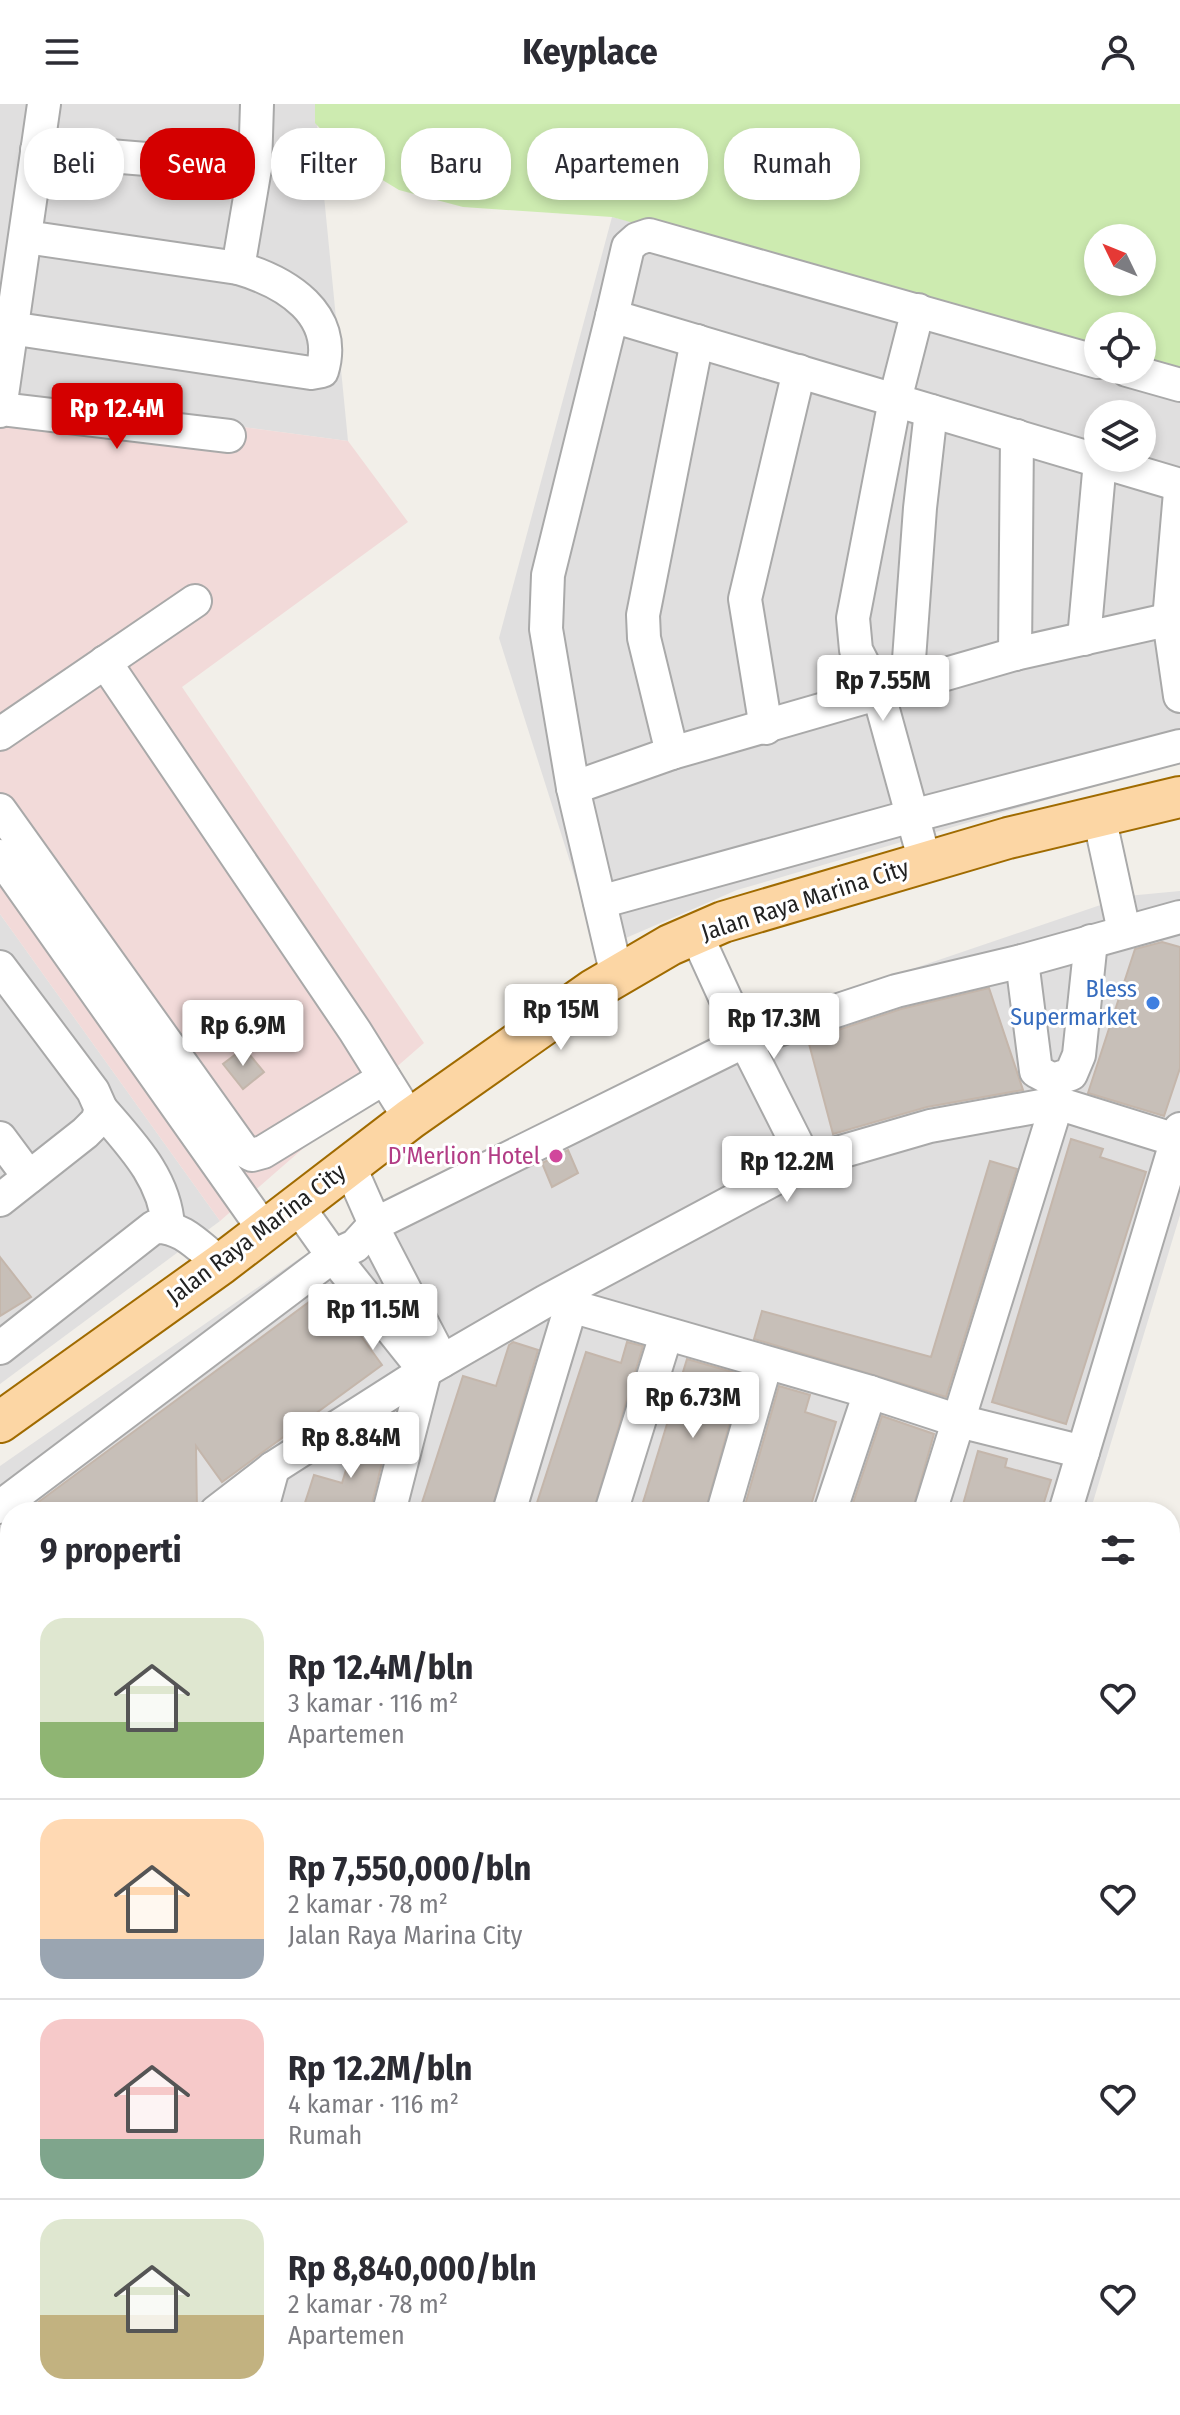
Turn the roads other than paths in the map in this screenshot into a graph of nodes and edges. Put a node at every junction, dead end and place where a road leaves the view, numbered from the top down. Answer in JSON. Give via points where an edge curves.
{"nodes":[{"id":1,"x":44,"y":104,"type":"edge"},
{"id":2,"x":257,"y":104,"type":"edge"},
{"id":3,"x":40,"y":128,"type":"edge"},
{"id":4,"x":255,"y":168,"type":"edge"},
{"id":5,"x":31,"y":200,"type":"edge"},
{"id":6,"x":250,"y":200,"type":"edge"},
{"id":7,"x":26,"y":237,"type":"junction"},
{"id":8,"x":238,"y":268,"type":"junction"},
{"id":9,"x":918,"y":310,"type":"junction"},
{"id":10,"x":612,"y":316,"type":"junction"},
{"id":11,"x":10,"y":328,"type":"junction"},
{"id":12,"x":697,"y":341,"type":"junction"},
{"id":13,"x":1084,"y":358,"type":"edge"},
{"id":14,"x":799,"y":371,"type":"junction"},
{"id":15,"x":1156,"y":378,"type":"edge"},
{"id":16,"x":1180,"y":385,"type":"edge"},
{"id":17,"x":895,"y":400,"type":"junction"},
{"id":18,"x":0,"y":410,"type":"edge"},
{"id":19,"x":931,"y":411,"type":"junction"},
{"id":20,"x":229,"y":436,"type":"dead end"},
{"id":21,"x":1017,"y":436,"type":"junction"},
{"id":22,"x":1084,"y":456,"type":"edge"},
{"id":23,"x":1099,"y":472,"type":"edge"},
{"id":24,"x":1137,"y":472,"type":"edge"},
{"id":25,"x":1180,"y":485,"type":"edge"},
{"id":26,"x":1180,"y":492,"type":"edge"},
{"id":27,"x":195,"y":601,"type":"dead end"},
{"id":28,"x":1175,"y":618,"type":"edge"},
{"id":29,"x":1084,"y":639,"type":"junction"},
{"id":30,"x":1015,"y":654,"type":"junction"},
{"id":31,"x":105,"y":662,"type":"junction"},
{"id":32,"x":893,"y":691,"type":"junction"},
{"id":33,"x":1180,"y":696,"type":"edge"},
{"id":34,"x":766,"y":728,"type":"junction"},
{"id":35,"x":0,"y":734,"type":"edge"},
{"id":36,"x":1180,"y":746,"type":"edge"},
{"id":37,"x":672,"y":753,"type":"junction"},
{"id":38,"x":573,"y":788,"type":"junction"},
{"id":39,"x":1180,"y":797,"type":"edge"},
{"id":40,"x":0,"y":810,"type":"edge"},
{"id":41,"x":912,"y":816,"type":"junction"},
{"id":42,"x":1099,"y":816,"type":"junction"},
{"id":43,"x":0,"y":856,"type":"edge"},
{"id":44,"x":925,"y":862,"type":"junction"},
{"id":45,"x":600,"y":902,"type":"junction"},
{"id":46,"x":55,"y":909,"type":"junction"},
{"id":47,"x":1180,"y":917,"type":"edge"},
{"id":48,"x":1124,"y":931,"type":"junction"},
{"id":49,"x":696,"y":934,"type":"junction"},
{"id":50,"x":1091,"y":941,"type":"junction"},
{"id":51,"x":1022,"y":961,"type":"junction"},
{"id":52,"x":0,"y":967,"type":"edge"},
{"id":53,"x":617,"y":976,"type":"junction"},
{"id":54,"x":745,"y":1041,"type":"junction"},
{"id":55,"x":163,"y":1064,"type":"junction"},
{"id":56,"x":384,"y":1078,"type":"junction"},
{"id":57,"x":1057,"y":1103,"type":"junction"},
{"id":58,"x":101,"y":1109,"type":"junction"},
{"id":59,"x":410,"y":1119,"type":"junction"},
{"id":60,"x":1178,"y":1135,"type":"edge"},
{"id":61,"x":0,"y":1138,"type":"edge"},
{"id":62,"x":806,"y":1162,"type":"junction"},
{"id":63,"x":349,"y":1165,"type":"junction"},
{"id":64,"x":29,"y":1177,"type":"junction"},
{"id":65,"x":0,"y":1200,"type":"edge"},
{"id":66,"x":296,"y":1204,"type":"junction"},
{"id":67,"x":375,"y":1224,"type":"junction"},
{"id":68,"x":168,"y":1226,"type":"junction"},
{"id":69,"x":265,"y":1231,"type":"junction"},
{"id":70,"x":333,"y":1256,"type":"junction"},
{"id":71,"x":221,"y":1264,"type":"junction"},
{"id":72,"x":573,"y":1297,"type":"junction"},
{"id":73,"x":666,"y":1335,"type":"junction"},
{"id":74,"x":0,"y":1348,"type":"edge"},
{"id":75,"x":766,"y":1363,"type":"junction"},
{"id":76,"x":433,"y":1366,"type":"junction"},
{"id":77,"x":870,"y":1392,"type":"junction"},
{"id":78,"x":959,"y":1421,"type":"junction"},
{"id":79,"x":0,"y":1422,"type":"edge"},
{"id":80,"x":1083,"y":1452,"type":"junction"},
{"id":81,"x":273,"y":1468,"type":"junction"},
{"id":82,"x":7,"y":1502,"type":"edge"},
{"id":83,"x":229,"y":1502,"type":"edge"},
{"id":84,"x":264,"y":1502,"type":"edge"},
{"id":85,"x":392,"y":1502,"type":"edge"},
{"id":86,"x":512,"y":1502,"type":"edge"},
{"id":87,"x":614,"y":1502,"type":"edge"},
{"id":88,"x":726,"y":1502,"type":"edge"},
{"id":89,"x":833,"y":1502,"type":"edge"},
{"id":90,"x":933,"y":1502,"type":"edge"},
{"id":91,"x":1068,"y":1502,"type":"edge"}],
"edges":[{"from":1,"to":3,"type":"street"},
{"from":2,"to":4,"type":"street"},
{"from":5,"to":7,"type":"street"},
{"from":6,"to":8,"type":"street"},
{"from":7,"to":8,"type":"street"},
{"from":7,"to":11,"type":"street"},
{"from":8,"to":11,"type":"street","via":[[267,277],[308,306],[324,333],[328,352],[322,371]]},
{"from":9,"to":10,"type":"street","via":[[649,235],[628,247]]},
{"from":9,"to":13,"type":"street"},
{"from":9,"to":17,"type":"street"},
{"from":10,"to":12,"type":"street"},
{"from":10,"to":38,"type":"street","via":[[548,575],[546,629]]},
{"from":11,"to":18,"type":"street"},
{"from":12,"to":14,"type":"street"},
{"from":12,"to":37,"type":"street","via":[[643,615]]},
{"from":14,"to":17,"type":"street"},
{"from":14,"to":34,"type":"street","via":[[745,599]]},
{"from":15,"to":16,"type":"street"},
{"from":17,"to":19,"type":"street"},
{"from":17,"to":32,"type":"street","via":[[853,618],[856,650]]},
{"from":18,"to":20,"type":"street"},
{"from":19,"to":21,"type":"street"},
{"from":19,"to":32,"type":"street"},
{"from":21,"to":22,"type":"street"},
{"from":21,"to":30,"type":"street"},
{"from":23,"to":29,"type":"street"},
{"from":24,"to":25,"type":"street"},
{"from":26,"to":28,"type":"street"},
{"from":27,"to":31,"type":"street"},
{"from":28,"to":29,"type":"street"},
{"from":28,"to":33,"type":"street"},
{"from":29,"to":30,"type":"street"},
{"from":30,"to":32,"type":"street"},
{"from":31,"to":35,"type":"street"},
{"from":31,"to":56,"type":"street"},
{"from":32,"to":34,"type":"street"},
{"from":32,"to":41,"type":"street"},
{"from":34,"to":37,"type":"street"},
{"from":36,"to":41,"type":"street"},
{"from":37,"to":38,"type":"street"},
{"from":38,"to":45,"type":"street"},
{"from":39,"to":42,"type":"main road","name":"Jalan Raya Marina City"},
{"from":40,"to":46,"type":"street"},
{"from":41,"to":44,"type":"street"},
{"from":41,"to":45,"type":"street"},
{"from":42,"to":44,"type":"main road","name":"Jalan Raya Marina City"},
{"from":42,"to":48,"type":"street"},
{"from":43,"to":46,"type":"street"},
{"from":44,"to":49,"type":"main road","name":"Jalan Raya Marina City"},
{"from":45,"to":53,"type":"street"},
{"from":46,"to":55,"type":"street"},
{"from":47,"to":48,"type":"street"},
{"from":48,"to":50,"type":"street"},
{"from":49,"to":53,"type":"main road","name":"Jalan Raya Marina City"},
{"from":49,"to":54,"type":"street"},
{"from":50,"to":51,"type":"street"},
{"from":50,"to":51,"type":"street","via":[[1079,1055],[1071,1074],[1053,1080],[1036,1071]]},
{"from":51,"to":54,"type":"street","via":[[896,991]]},
{"from":52,"to":58,"type":"street"},
{"from":53,"to":59,"type":"main road","name":"Jalan Raya Marina City"},
{"from":54,"to":62,"type":"street"},
{"from":54,"to":67,"type":"street"},
{"from":55,"to":56,"type":"street","via":[[252,1155]]},
{"from":55,"to":69,"type":"street"},
{"from":56,"to":59,"type":"street"},
{"from":57,"to":60,"type":"street"},
{"from":57,"to":62,"type":"street","via":[[930,1126]]},
{"from":57,"to":78,"type":"street"},
{"from":58,"to":64,"type":"street","via":[[85,1133]]},
{"from":58,"to":68,"type":"street","via":[[147,1163],[167,1206]]},
{"from":59,"to":63,"type":"main road","name":"Jalan Raya Marina City"},
{"from":60,"to":80,"type":"street"},
{"from":61,"to":64,"type":"street"},
{"from":62,"to":72,"type":"street"},
{"from":63,"to":66,"type":"main road","name":"Jalan Raya Marina City"},
{"from":63,"to":67,"type":"street"},
{"from":64,"to":65,"type":"street"},
{"from":66,"to":69,"type":"main road","name":"Jalan Raya Marina City"},
{"from":66,"to":70,"type":"street"},
{"from":67,"to":70,"type":"street","via":[[355,1246]]},
{"from":67,"to":76,"type":"street"},
{"from":68,"to":71,"type":"street"},
{"from":68,"to":74,"type":"street","via":[[154,1227]]},
{"from":69,"to":71,"type":"main road","name":"Jalan Raya Marina City"},
{"from":70,"to":76,"type":"street"},
{"from":70,"to":82,"type":"street"},
{"from":71,"to":79,"type":"main road","name":"Jalan Raya Marina City"},
{"from":72,"to":73,"type":"street"},
{"from":72,"to":76,"type":"street","via":[[546,1301]]},
{"from":72,"to":86,"type":"street"},
{"from":73,"to":75,"type":"street"},
{"from":73,"to":87,"type":"street"},
{"from":75,"to":77,"type":"street"},
{"from":75,"to":88,"type":"street"},
{"from":76,"to":81,"type":"street"},
{"from":76,"to":85,"type":"street"},
{"from":77,"to":78,"type":"street"},
{"from":77,"to":89,"type":"street"},
{"from":78,"to":80,"type":"street"},
{"from":78,"to":90,"type":"street"},
{"from":80,"to":91,"type":"street"},
{"from":81,"to":83,"type":"street"},
{"from":81,"to":84,"type":"street"}]}
